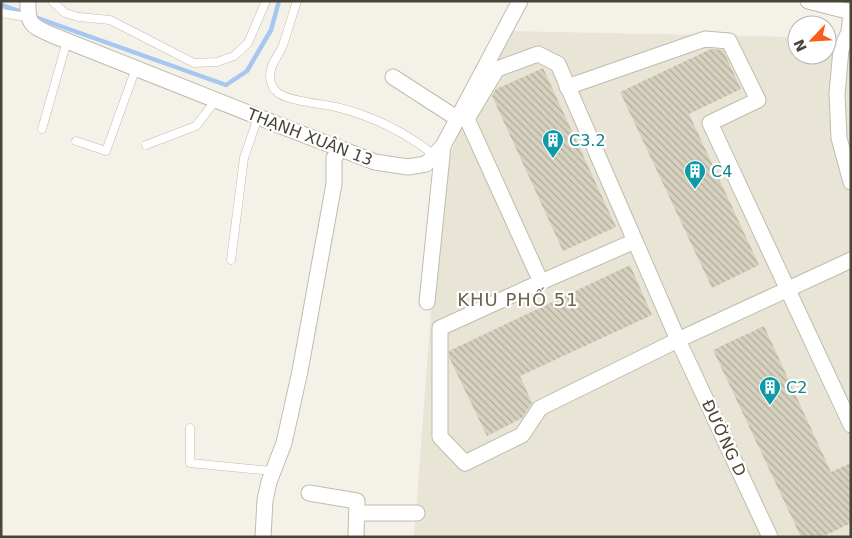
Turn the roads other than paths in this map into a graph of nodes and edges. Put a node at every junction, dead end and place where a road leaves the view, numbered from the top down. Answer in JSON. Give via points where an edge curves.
{"nodes":[{"id":1,"x":53,"y":1,"type":"edge"},
{"id":2,"x":266,"y":1,"type":"edge"},
{"id":3,"x":297,"y":1,"type":"edge"},
{"id":4,"x":520,"y":1,"type":"edge"},
{"id":5,"x":808,"y":1,"type":"edge"},
{"id":6,"x":28,"y":9,"type":"edge"},
{"id":7,"x":1,"y":13,"type":"edge"},
{"id":8,"x":851,"y":13,"type":"edge"},
{"id":9,"x":850,"y":34,"type":"edge"},
{"id":10,"x":67,"y":41,"type":"junction"},
{"id":11,"x":136,"y":68,"type":"junction"},
{"id":12,"x":393,"y":77,"type":"dead end"},
{"id":13,"x":567,"y":87,"type":"junction"},
{"id":14,"x":216,"y":100,"type":"junction"},
{"id":15,"x":258,"y":117,"type":"junction"},
{"id":16,"x":458,"y":119,"type":"junction"},
{"id":17,"x":42,"y":129,"type":"dead end"},
{"id":18,"x":76,"y":141,"type":"dead end"},
{"id":19,"x":146,"y":146,"type":"dead end"},
{"id":20,"x":341,"y":149,"type":"junction"},
{"id":21,"x":439,"y":151,"type":"junction"},
{"id":22,"x":851,"y":182,"type":"edge"},
{"id":23,"x":635,"y":241,"type":"junction"},
{"id":24,"x":231,"y":260,"type":"dead end"},
{"id":25,"x":851,"y":260,"type":"edge"},
{"id":26,"x":541,"y":282,"type":"junction"},
{"id":27,"x":787,"y":290,"type":"junction"},
{"id":28,"x":427,"y":302,"type":"dead end"},
{"id":29,"x":678,"y":340,"type":"junction"},
{"id":30,"x":851,"y":426,"type":"edge"},
{"id":31,"x":190,"y":428,"type":"dead end"},
{"id":32,"x":272,"y":471,"type":"junction"},
{"id":33,"x":309,"y":493,"type":"dead end"},
{"id":34,"x":357,"y":513,"type":"junction"},
{"id":35,"x":417,"y":513,"type":"dead end"},
{"id":36,"x":263,"y":537,"type":"edge"},
{"id":37,"x":356,"y":537,"type":"edge"},
{"id":38,"x":770,"y":537,"type":"edge"}],
"edges":[{"from":1,"to":2,"type":"lane","via":[[65,13],[110,20],[194,63],[217,62],[234,56],[248,43]]},
{"from":3,"to":21,"type":"lane","via":[[282,47],[272,64],[270,76],[278,93],[366,116]]},
{"from":4,"to":16,"type":"street"},
{"from":5,"to":8,"type":"street"},
{"from":6,"to":7,"type":"lane"},
{"from":6,"to":10,"type":"street","name":"THẠNH XUÂN 13","via":[[33,26]]},
{"from":8,"to":9,"type":"street"},
{"from":9,"to":22,"type":"street","via":[[841,49],[837,94],[838,138]]},
{"from":10,"to":11,"type":"street","name":"THẠNH XUÂN 13"},
{"from":10,"to":17,"type":"lane"},
{"from":11,"to":14,"type":"street","name":"THẠNH XUÂN 13"},
{"from":11,"to":18,"type":"lane","via":[[106,151]]},
{"from":12,"to":16,"type":"street"},
{"from":13,"to":23,"type":"street","name":"ĐƯỜNG D"},
{"from":13,"to":26,"type":"street","name":"ĐƯỜNG D","via":[[558,64],[538,54],[497,69],[467,119]]},
{"from":13,"to":27,"type":"street","via":[[705,39],[729,41],[758,100],[710,123]]},
{"from":14,"to":15,"type":"street","name":"THẠNH XUÂN 13"},
{"from":14,"to":19,"type":"lane","via":[[196,126]]},
{"from":15,"to":20,"type":"street","name":"THẠNH XUÂN 13"},
{"from":15,"to":24,"type":"lane","via":[[244,158]]},
{"from":16,"to":21,"type":"street"},
{"from":20,"to":21,"type":"street","name":"THẠNH XUÂN 13","via":[[375,162],[408,167],[426,164]]},
{"from":20,"to":32,"type":"street","via":[[334,158],[334,184],[300,371],[284,443]]},
{"from":21,"to":28,"type":"street"},
{"from":23,"to":26,"type":"street"},
{"from":23,"to":29,"type":"street","name":"ĐƯỜNG D"},
{"from":25,"to":27,"type":"street"},
{"from":26,"to":29,"type":"street","via":[[440,328],[440,437],[465,463],[522,435],[540,408]]},
{"from":27,"to":29,"type":"street"},
{"from":27,"to":30,"type":"street"},
{"from":29,"to":38,"type":"street","name":"ĐƯỜNG D"},
{"from":31,"to":32,"type":"lane","via":[[190,462]]},
{"from":32,"to":36,"type":"street","via":[[265,500]]},
{"from":33,"to":34,"type":"street","via":[[357,501]]},
{"from":34,"to":35,"type":"street"},
{"from":34,"to":37,"type":"street"}]}
